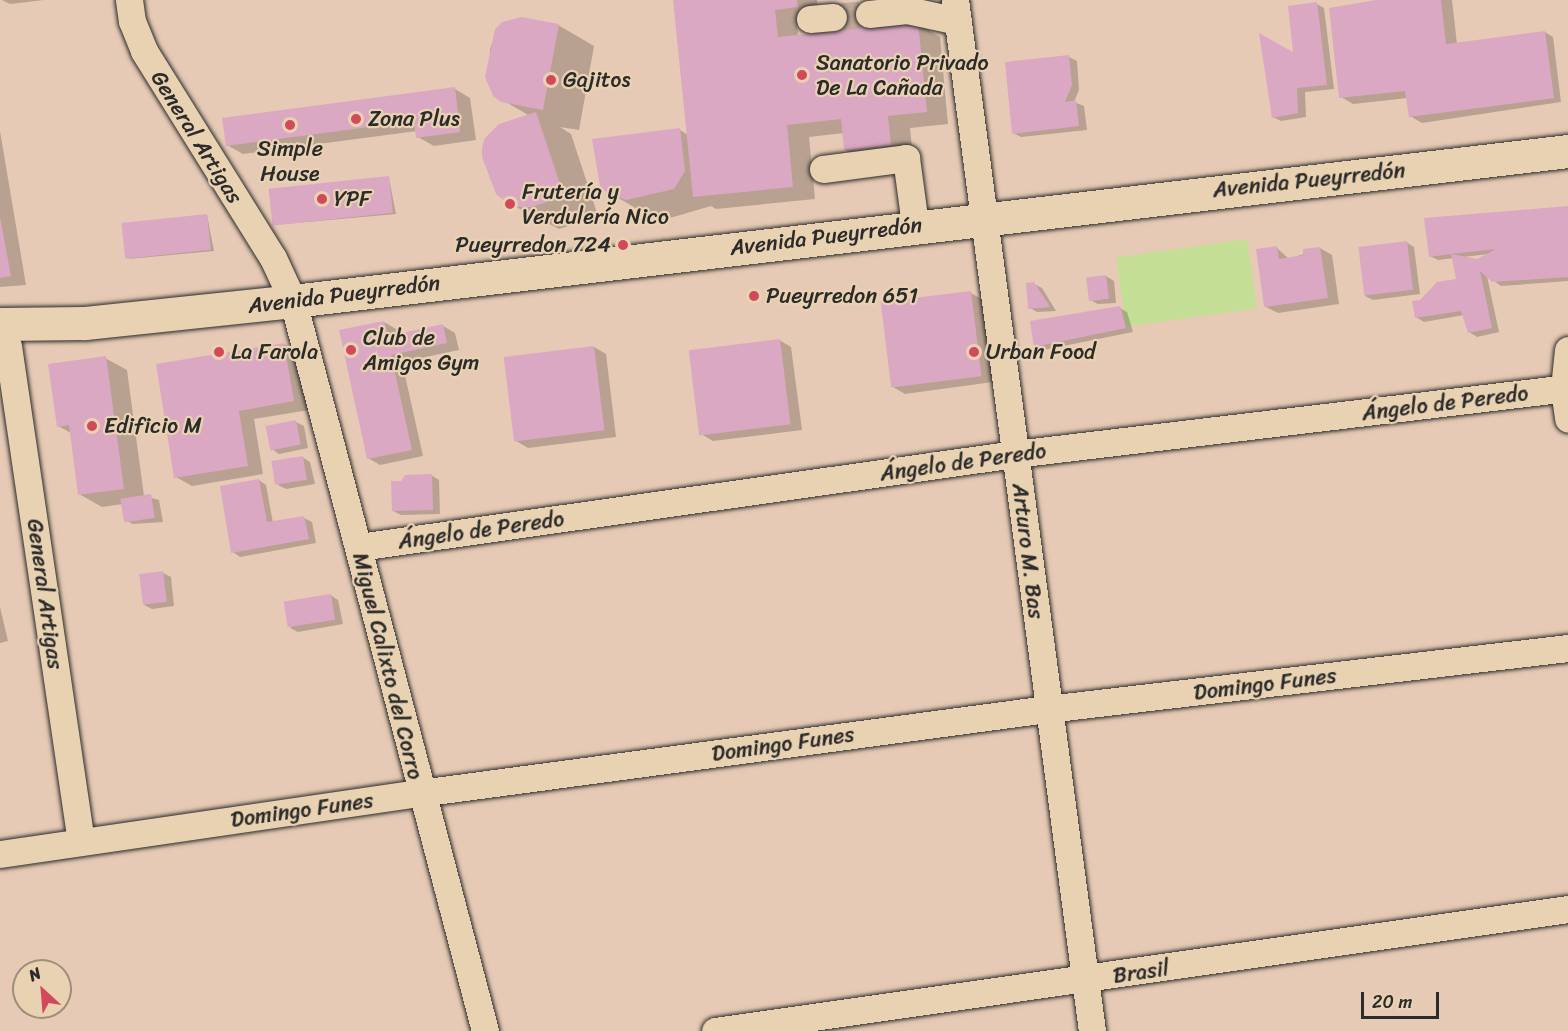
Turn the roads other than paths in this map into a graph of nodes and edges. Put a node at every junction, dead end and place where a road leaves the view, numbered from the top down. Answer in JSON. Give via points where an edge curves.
{"nodes":[{"id":1,"x":129,"y":0,"type":"edge"},
{"id":2,"x":956,"y":10,"type":"edge"},
{"id":3,"x":868,"y":14,"type":"tunnel mouth"},
{"id":4,"x":1568,"y":151,"type":"edge"},
{"id":5,"x":823,"y":170,"type":"dead end"},
{"id":6,"x":982,"y":217,"type":"junction"},
{"id":7,"x":915,"y":225,"type":"junction"},
{"id":8,"x":293,"y":301,"type":"junction"},
{"id":9,"x":3,"y":340,"type":"edge"},
{"id":10,"x":1568,"y":350,"type":"edge"},
{"id":11,"x":1566,"y":389,"type":"edge"},
{"id":12,"x":1568,"y":419,"type":"edge"},
{"id":13,"x":1015,"y":454,"type":"junction"},
{"id":14,"x":359,"y":547,"type":"junction"},
{"id":15,"x":1568,"y":648,"type":"edge"},
{"id":16,"x":1047,"y":709,"type":"junction"},
{"id":17,"x":420,"y":793,"type":"junction"},
{"id":18,"x":81,"y":842,"type":"junction"},
{"id":19,"x":0,"y":854,"type":"edge"},
{"id":20,"x":1568,"y":909,"type":"edge"},
{"id":21,"x":1085,"y":980,"type":"junction"},
{"id":22,"x":485,"y":1031,"type":"edge"},
{"id":23,"x":715,"y":1031,"type":"edge"},
{"id":24,"x":1092,"y":1031,"type":"edge"}],
"edges":[{"from":1,"to":8,"type":"street","name":"General Artigas","via":[[132,21],[144,51],[273,258]]},
{"from":2,"to":3,"type":"street"},
{"from":2,"to":6,"type":"street","name":"Arturo M. Bas"},
{"from":4,"to":6,"type":"main road","name":"Avenida Pueyrredón"},
{"from":5,"to":7,"type":"street","via":[[906,158]]},
{"from":6,"to":7,"type":"main road","name":"Avenida Pueyrredón"},
{"from":6,"to":13,"type":"street","name":"Arturo M. Bas"},
{"from":7,"to":8,"type":"main road","name":"Avenida Pueyrredón"},
{"from":8,"to":9,"type":"main road","name":"Avenida Pueyrredón","via":[[84,323]]},
{"from":8,"to":14,"type":"street","name":"Miguel Calixto del Corro"},
{"from":9,"to":18,"type":"street","name":"General Artigas"},
{"from":10,"to":11,"type":"street"},
{"from":11,"to":12,"type":"street"},
{"from":11,"to":13,"type":"street","name":"Ángelo de Peredo"},
{"from":13,"to":14,"type":"street","name":"Ángelo de Peredo"},
{"from":13,"to":16,"type":"street","name":"Arturo M. Bas"},
{"from":14,"to":17,"type":"street","name":"Miguel Calixto del Corro"},
{"from":15,"to":16,"type":"street","name":"Domingo Funes"},
{"from":16,"to":17,"type":"street","name":"Domingo Funes"},
{"from":16,"to":21,"type":"street","name":"Arturo M. Bas"},
{"from":17,"to":18,"type":"street","name":"Domingo Funes"},
{"from":17,"to":22,"type":"street","name":"Miguel Calixto del Corro"},
{"from":18,"to":19,"type":"street","name":"Domingo Funes"},
{"from":20,"to":21,"type":"street","name":"Brasil"},
{"from":21,"to":23,"type":"street","name":"Brasil"},
{"from":21,"to":24,"type":"street","name":"Arturo M. Bas"}]}
